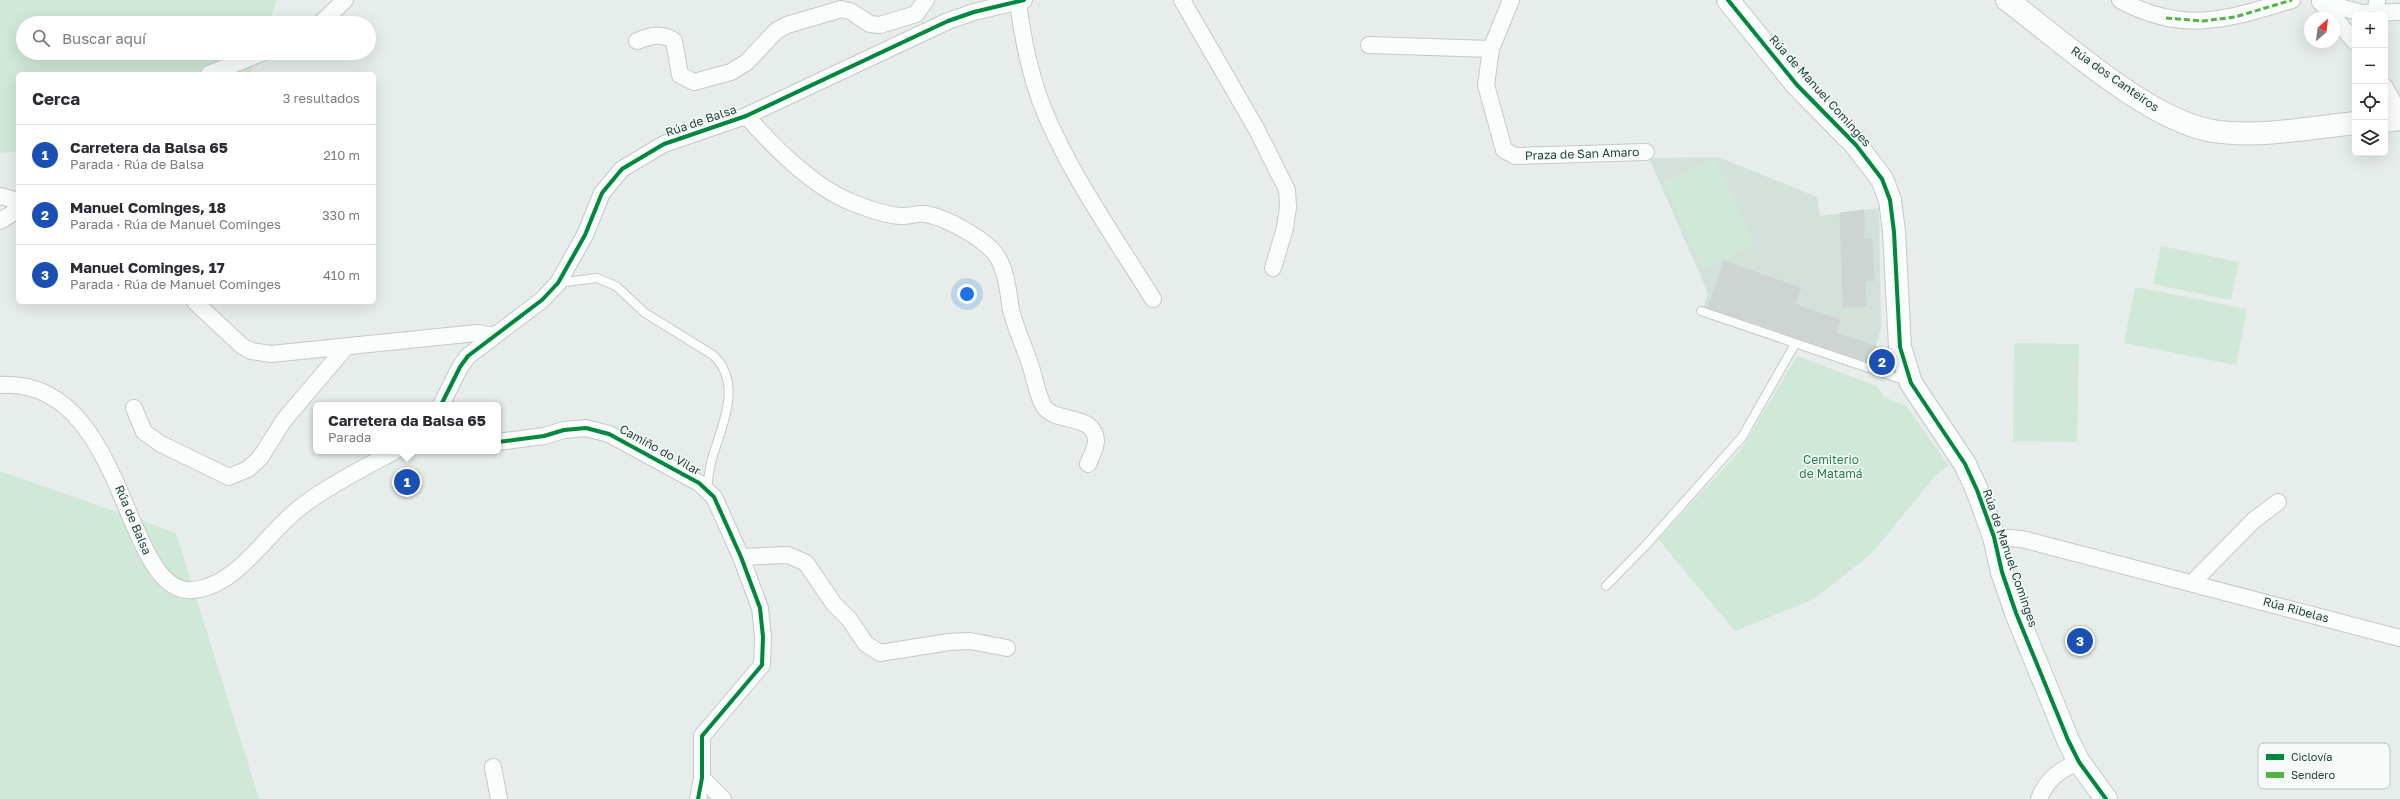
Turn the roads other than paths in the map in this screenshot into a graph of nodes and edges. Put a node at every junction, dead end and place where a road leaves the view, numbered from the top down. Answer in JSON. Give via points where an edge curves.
{"nodes":[{"id":1,"x":345,"y":0,"type":"edge"},
{"id":2,"x":926,"y":0,"type":"edge"},
{"id":3,"x":1182,"y":0,"type":"edge"},
{"id":4,"x":1511,"y":0,"type":"edge"},
{"id":5,"x":1728,"y":0,"type":"edge"},
{"id":6,"x":2007,"y":0,"type":"edge"},
{"id":7,"x":2120,"y":0,"type":"edge"},
{"id":8,"x":2292,"y":0,"type":"edge"},
{"id":9,"x":1021,"y":1,"type":"edge"},
{"id":10,"x":2319,"y":1,"type":"edge"},
{"id":11,"x":2377,"y":7,"type":"edge"},
{"id":12,"x":2400,"y":12,"type":"edge"},
{"id":13,"x":328,"y":16,"type":"edge"},
{"id":14,"x":870,"y":24,"type":"junction"},
{"id":15,"x":2352,"y":39,"type":"edge"},
{"id":16,"x":637,"y":41,"type":"dead end"},
{"id":17,"x":906,"y":41,"type":"junction"},
{"id":18,"x":1369,"y":45,"type":"dead end"},
{"id":19,"x":1491,"y":48,"type":"junction"},
{"id":20,"x":244,"y":60,"type":"edge"},
{"id":21,"x":214,"y":72,"type":"edge"},
{"id":22,"x":2388,"y":93,"type":"edge"},
{"id":23,"x":2400,"y":115,"type":"edge"},
{"id":24,"x":746,"y":116,"type":"junction"},
{"id":25,"x":2400,"y":119,"type":"edge"},
{"id":26,"x":2388,"y":121,"type":"edge"},
{"id":27,"x":2352,"y":123,"type":"edge"},
{"id":28,"x":1646,"y":152,"type":"dead end"},
{"id":29,"x":0,"y":196,"type":"edge"},
{"id":30,"x":16,"y":200,"type":"edge"},
{"id":31,"x":16,"y":211,"type":"edge"},
{"id":32,"x":0,"y":221,"type":"edge"},
{"id":33,"x":1273,"y":268,"type":"dead end"},
{"id":34,"x":558,"y":283,"type":"junction"},
{"id":35,"x":1153,"y":299,"type":"dead end"},
{"id":36,"x":197,"y":304,"type":"edge"},
{"id":37,"x":1702,"y":312,"type":"dead end"},
{"id":38,"x":494,"y":336,"type":"junction"},
{"id":39,"x":1795,"y":344,"type":"junction"},
{"id":40,"x":346,"y":347,"type":"junction"},
{"id":41,"x":1911,"y":383,"type":"junction"},
{"id":42,"x":0,"y":385,"type":"edge"},
{"id":43,"x":442,"y":402,"type":"edge"},
{"id":44,"x":134,"y":408,"type":"dead end"},
{"id":45,"x":501,"y":442,"type":"edge"},
{"id":46,"x":389,"y":454,"type":"edge"},
{"id":47,"x":1088,"y":464,"type":"dead end"},
{"id":48,"x":707,"y":490,"type":"junction"},
{"id":49,"x":2278,"y":502,"type":"dead end"},
{"id":50,"x":1994,"y":537,"type":"junction"},
{"id":51,"x":741,"y":557,"type":"junction"},
{"id":52,"x":2192,"y":583,"type":"junction"},
{"id":53,"x":1606,"y":586,"type":"dead end"},
{"id":54,"x":2400,"y":638,"type":"edge"},
{"id":55,"x":1007,"y":648,"type":"dead end"},
{"id":56,"x":2079,"y":762,"type":"junction"},
{"id":57,"x":492,"y":767,"type":"dead end"},
{"id":58,"x":702,"y":778,"type":"junction"},
{"id":59,"x":499,"y":799,"type":"edge"},
{"id":60,"x":698,"y":799,"type":"edge"},
{"id":61,"x":723,"y":799,"type":"edge"},
{"id":62,"x":2039,"y":799,"type":"edge"},
{"id":63,"x":2106,"y":799,"type":"edge"}],
"edges":[{"from":1,"to":13,"type":"street"},
{"from":2,"to":14,"type":"street","via":[[922,8],[908,18],[880,25]]},
{"from":3,"to":33,"type":"street","via":[[1257,130],[1287,190],[1285,228]]},
{"from":4,"to":19,"type":"street","name":"Praza de San Amaro"},
{"from":5,"to":41,"type":"street","name":"Rúa de Manuel Cominges","via":[[1797,85],[1856,145],[1882,179],[1890,200],[1893,225],[1900,347]]},
{"from":6,"to":27,"type":"street","name":"Rúa dos Canteiros","via":[[2144,102],[2189,125],[2226,133]]},
{"from":7,"to":8,"type":"street","via":[[2141,11],[2166,18],[2203,21],[2227,18]]},
{"from":9,"to":17,"type":"street","name":"Rúa de Balsa","via":[[974,12]]},
{"from":9,"to":35,"type":"street","via":[[1033,76],[1050,122],[1083,184]]},
{"from":10,"to":11,"type":"street","via":[[2345,10]]},
{"from":10,"to":15,"type":"street"},
{"from":11,"to":12,"type":"street"},
{"from":14,"to":16,"type":"street","via":[[850,11],[828,11],[776,31],[740,68],[694,82],[680,75],[674,41],[669,37],[650,36]]},
{"from":14,"to":17,"type":"street","via":[[878,33],[902,35]]},
{"from":17,"to":24,"type":"street","name":"Rúa de Balsa"},
{"from":18,"to":19,"type":"street"},
{"from":19,"to":28,"type":"street","name":"Praza de San Amaro","via":[[1486,85],[1504,150],[1515,156]]},
{"from":20,"to":21,"type":"street"},
{"from":22,"to":23,"type":"street"},
{"from":24,"to":34,"type":"street","name":"Rúa de Balsa","via":[[664,144],[622,169],[602,193],[585,235]]},
{"from":24,"to":47,"type":"street","via":[[806,173],[832,192],[851,202],[887,214],[933,216],[989,247],[1003,268],[1016,331],[1044,406],[1058,416],[1082,422],[1091,428],[1095,435],[1096,442]]},
{"from":25,"to":26,"type":"street"},
{"from":29,"to":30,"type":"street"},
{"from":31,"to":32,"type":"street"},
{"from":34,"to":38,"type":"street","name":"Rúa de Balsa","via":[[542,300]]},
{"from":34,"to":48,"type":"lane","via":[[597,278],[616,286],[645,313],[720,362],[728,386],[728,405],[712,460]]},
{"from":36,"to":40,"type":"street","via":[[230,337],[251,351],[286,353]]},
{"from":37,"to":39,"type":"lane"},
{"from":38,"to":40,"type":"street","via":[[477,333]]},
{"from":38,"to":43,"type":"street","name":"Rúa de Balsa","via":[[468,356]]},
{"from":39,"to":41,"type":"lane"},
{"from":39,"to":53,"type":"lane","via":[[1742,437]]},
{"from":40,"to":44,"type":"street","via":[[284,420],[260,458],[248,469],[229,477],[160,444],[144,432]]},
{"from":41,"to":50,"type":"street","name":"Rúa de Manuel Cominges","via":[[1965,464]]},
{"from":42,"to":46,"type":"street","name":"Rúa de Balsa","via":[[30,387],[47,394],[62,403],[78,418],[109,466],[144,551],[170,584],[191,591],[208,588],[223,580],[288,518],[314,498],[338,481]]},
{"from":45,"to":48,"type":"street","name":"Camiño do Vilar","via":[[586,428],[609,434],[692,479]]},
{"from":48,"to":51,"type":"street","name":"Camiño do Vilar","via":[[714,497]]},
{"from":49,"to":52,"type":"street","via":[[2254,520]]},
{"from":50,"to":52,"type":"street","name":"Rúa Ribelas","via":[[2022,539]]},
{"from":50,"to":56,"type":"street","name":"Rúa de Manuel Cominges","via":[[2002,572],[2016,613]]},
{"from":51,"to":55,"type":"street","via":[[788,555],[806,563],[866,644],[880,653],[970,641]]},
{"from":51,"to":58,"type":"street","name":"Camiño do Vilar","via":[[760,608],[762,665],[702,736]]},
{"from":52,"to":54,"type":"street","name":"Rúa Ribelas"},
{"from":56,"to":62,"type":"street","via":[[2055,775],[2044,786]]},
{"from":56,"to":63,"type":"street","name":"Rúa de Manuel Cominges"},
{"from":57,"to":59,"type":"street"},
{"from":58,"to":60,"type":"street","name":"Camiño do Vilar"},
{"from":58,"to":61,"type":"street"}]}
